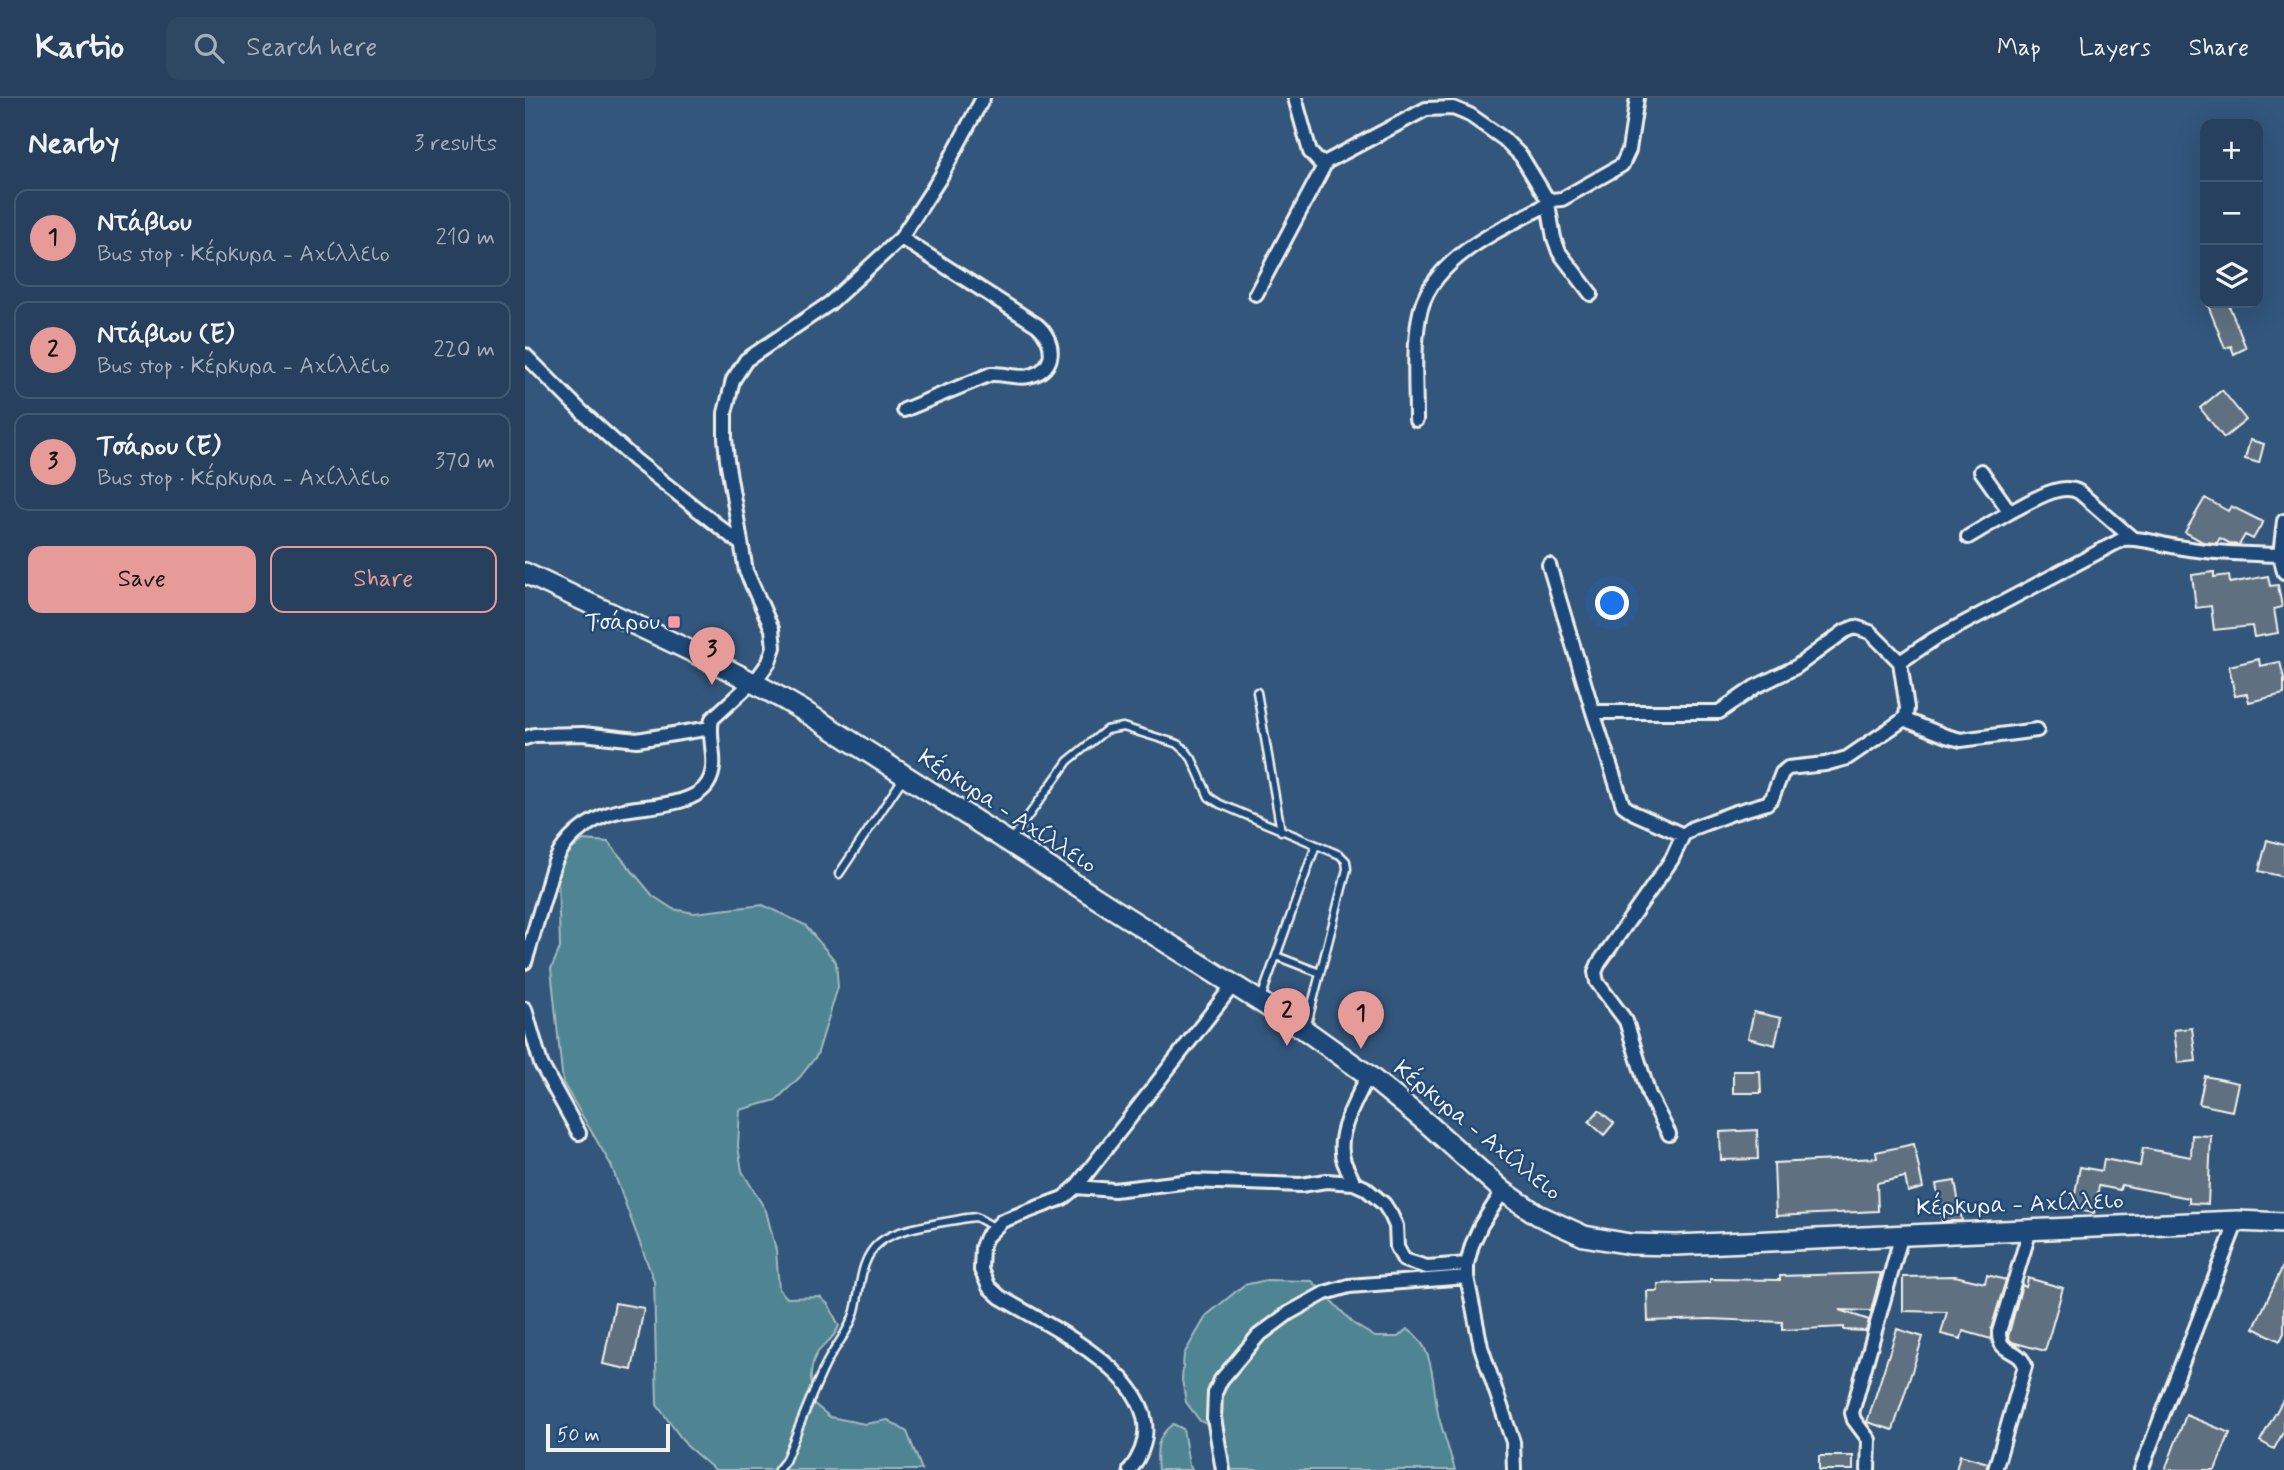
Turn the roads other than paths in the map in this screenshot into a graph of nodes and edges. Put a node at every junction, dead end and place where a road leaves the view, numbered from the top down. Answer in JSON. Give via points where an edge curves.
{"nodes":[{"id":1,"x":983,"y":98,"type":"edge"},
{"id":2,"x":1295,"y":98,"type":"edge"},
{"id":3,"x":1637,"y":98,"type":"edge"},
{"id":4,"x":1326,"y":162,"type":"junction"},
{"id":5,"x":1547,"y":201,"type":"junction"},
{"id":6,"x":901,"y":238,"type":"junction"},
{"id":7,"x":1256,"y":294,"type":"dead end"},
{"id":8,"x":1591,"y":294,"type":"dead end"},
{"id":9,"x":525,"y":355,"type":"edge"},
{"id":10,"x":904,"y":410,"type":"dead end"},
{"id":11,"x":1416,"y":420,"type":"dead end"},
{"id":12,"x":1981,"y":471,"type":"dead end"},
{"id":13,"x":2010,"y":512,"type":"junction"},
{"id":14,"x":2284,"y":521,"type":"edge"},
{"id":15,"x":1968,"y":537,"type":"dead end"},
{"id":16,"x":2132,"y":538,"type":"junction"},
{"id":17,"x":741,"y":544,"type":"junction"},
{"id":18,"x":2282,"y":552,"type":"edge"},
{"id":19,"x":1549,"y":565,"type":"dead end"},
{"id":20,"x":2284,"y":572,"type":"edge"},
{"id":21,"x":525,"y":573,"type":"edge"},
{"id":22,"x":1900,"y":662,"type":"junction"},
{"id":23,"x":754,"y":681,"type":"junction"},
{"id":24,"x":1257,"y":692,"type":"dead end"},
{"id":25,"x":1593,"y":712,"type":"junction"},
{"id":26,"x":1903,"y":719,"type":"junction"},
{"id":27,"x":711,"y":728,"type":"junction"},
{"id":28,"x":2037,"y":730,"type":"dead end"},
{"id":29,"x":525,"y":738,"type":"edge"},
{"id":30,"x":905,"y":776,"type":"junction"},
{"id":31,"x":1281,"y":831,"type":"junction"},
{"id":32,"x":1683,"y":835,"type":"junction"},
{"id":33,"x":1009,"y":842,"type":"junction"},
{"id":34,"x":1315,"y":845,"type":"junction"},
{"id":35,"x":839,"y":874,"type":"dead end"},
{"id":36,"x":1276,"y":956,"type":"junction"},
{"id":37,"x":525,"y":962,"type":"edge"},
{"id":38,"x":1320,"y":973,"type":"junction"},
{"id":39,"x":1234,"y":984,"type":"junction"},
{"id":40,"x":1260,"y":1000,"type":"junction"},
{"id":41,"x":525,"y":1009,"type":"edge"},
{"id":42,"x":1305,"y":1030,"type":"junction"},
{"id":43,"x":1368,"y":1075,"type":"junction"},
{"id":44,"x":579,"y":1133,"type":"dead end"},
{"id":45,"x":1669,"y":1134,"type":"dead end"},
{"id":46,"x":1354,"y":1183,"type":"junction"},
{"id":47,"x":1076,"y":1187,"type":"junction"},
{"id":48,"x":1503,"y":1191,"type":"junction"},
{"id":49,"x":2238,"y":1221,"type":"junction"},
{"id":50,"x":2284,"y":1223,"type":"edge"},
{"id":51,"x":994,"y":1227,"type":"junction"},
{"id":52,"x":2030,"y":1230,"type":"junction"},
{"id":53,"x":1902,"y":1234,"type":"junction"},
{"id":54,"x":1467,"y":1270,"type":"junction"},
{"id":55,"x":778,"y":1470,"type":"edge"},
{"id":56,"x":1130,"y":1470,"type":"edge"},
{"id":57,"x":1223,"y":1470,"type":"edge"},
{"id":58,"x":1514,"y":1470,"type":"edge"},
{"id":59,"x":1868,"y":1470,"type":"edge"},
{"id":60,"x":1994,"y":1470,"type":"edge"},
{"id":61,"x":2141,"y":1470,"type":"edge"}],
"edges":[{"from":1,"to":6,"type":"street"},
{"from":2,"to":4,"type":"street","via":[[1310,152],[1319,162]]},
{"from":3,"to":5,"type":"street","via":[[1629,150],[1622,165],[1562,199]]},
{"from":4,"to":5,"type":"street","via":[[1426,109],[1453,108],[1504,139],[1521,156]]},
{"from":4,"to":7,"type":"street"},
{"from":5,"to":8,"type":"street","via":[[1559,251]]},
{"from":5,"to":11,"type":"street","via":[[1443,269],[1429,288],[1419,317]]},
{"from":6,"to":10,"type":"street","via":[[1037,325],[1051,343],[1048,363],[1033,375],[991,374]]},
{"from":6,"to":17,"type":"street","via":[[830,303],[745,360],[736,374],[726,404],[725,438]]},
{"from":9,"to":17,"type":"street","via":[[635,460]]},
{"from":12,"to":13,"type":"street"},
{"from":13,"to":15,"type":"street"},
{"from":13,"to":16,"type":"street","via":[[2058,489],[2071,488]]},
{"from":14,"to":18,"type":"street"},
{"from":16,"to":18,"type":"street","via":[[2231,554]]},
{"from":16,"to":22,"type":"street","via":[[1946,633]]},
{"from":17,"to":23,"type":"street","via":[[748,576],[774,640],[769,662]]},
{"from":18,"to":20,"type":"street"},
{"from":19,"to":25,"type":"street"},
{"from":21,"to":23,"type":"main road","name":"Κέρκυρα - Αχίλλειο"},
{"from":22,"to":25,"type":"street","via":[[1870,632],[1855,627],[1719,712]]},
{"from":22,"to":26,"type":"street","via":[[1906,708]]},
{"from":23,"to":27,"type":"street","via":[[715,715]]},
{"from":23,"to":30,"type":"main road","name":"Κέρκυρα - Αχίλλειο"},
{"from":24,"to":31,"type":"lane"},
{"from":25,"to":32,"type":"street","via":[[1623,805]]},
{"from":26,"to":28,"type":"street","via":[[1961,740]]},
{"from":26,"to":32,"type":"street","via":[[1847,758],[1788,768],[1767,803]]},
{"from":27,"to":29,"type":"street","via":[[637,740],[583,734]]},
{"from":27,"to":37,"type":"street","via":[[713,769],[700,793],[617,812],[582,828],[566,843],[552,866]]},
{"from":30,"to":33,"type":"main road","name":"Κέρκυρα - Αχίλλειο"},
{"from":30,"to":35,"type":"lane"},
{"from":31,"to":33,"type":"lane","via":[[1209,797],[1192,759],[1178,744],[1123,727],[1106,730],[1068,761]]},
{"from":31,"to":34,"type":"lane"},
{"from":32,"to":45,"type":"street","via":[[1672,859],[1595,972],[1599,986],[1626,1021],[1649,1095]]},
{"from":33,"to":39,"type":"main road","name":"Κέρκυρα - Αχίλλειο"},
{"from":34,"to":36,"type":"lane"},
{"from":34,"to":38,"type":"lane","via":[[1340,855],[1348,865]]},
{"from":36,"to":38,"type":"lane"},
{"from":36,"to":40,"type":"lane"},
{"from":38,"to":42,"type":"lane"},
{"from":39,"to":40,"type":"main road","name":"Κέρκυρα - Αχίλλειο"},
{"from":39,"to":47,"type":"street"},
{"from":40,"to":42,"type":"main road","name":"Κέρκυρα - Αχίλλειο"},
{"from":41,"to":44,"type":"street","via":[[541,1064]]},
{"from":42,"to":43,"type":"main road","name":"Κέρκυρα - Αχίλλειο"},
{"from":43,"to":46,"type":"street","via":[[1342,1146]]},
{"from":43,"to":48,"type":"main road","name":"Κέρκυρα - Αχίλλειο"},
{"from":46,"to":47,"type":"street","via":[[1191,1181],[1114,1190]]},
{"from":46,"to":54,"type":"street","via":[[1391,1215],[1404,1260]]},
{"from":47,"to":51,"type":"street","via":[[1063,1198]]},
{"from":48,"to":53,"type":"main road","name":"Κέρκυρα - Αχίλλειο","via":[[1560,1227],[1630,1244]]},
{"from":48,"to":54,"type":"street","via":[[1472,1245]]},
{"from":49,"to":50,"type":"main road","name":"Κέρκυρα - Αχίλλειο"},
{"from":49,"to":52,"type":"main road","name":"Κέρκυρα - Αχίλλειο"},
{"from":49,"to":61,"type":"street"},
{"from":51,"to":55,"type":"lane","via":[[976,1217],[967,1218],[900,1233],[870,1252],[847,1331],[828,1360]]},
{"from":51,"to":56,"type":"street","via":[[980,1260],[989,1287],[1105,1363],[1143,1408],[1144,1447]]},
{"from":52,"to":53,"type":"main road","name":"Κέρκυρα - Αχίλλειο"},
{"from":52,"to":60,"type":"street","via":[[1999,1332],[2003,1348],[2020,1357],[2025,1366]]},
{"from":53,"to":59,"type":"street","via":[[1852,1413],[1869,1440]]},
{"from":54,"to":57,"type":"street","via":[[1325,1293],[1258,1336],[1215,1393],[1214,1418]]},
{"from":54,"to":58,"type":"street","via":[[1481,1347],[1513,1443]]}]}
